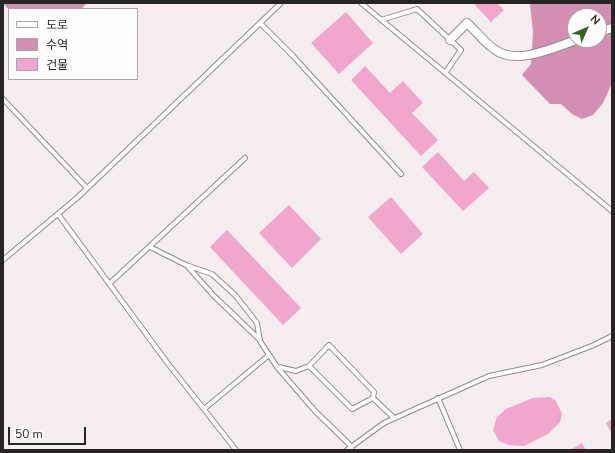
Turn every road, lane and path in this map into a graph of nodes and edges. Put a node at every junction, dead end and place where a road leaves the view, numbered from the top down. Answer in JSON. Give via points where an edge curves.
{"nodes":[{"id":1,"x":281,"y":3,"type":"edge"},
{"id":2,"x":362,"y":3,"type":"edge"},
{"id":3,"x":381,"y":20,"type":"junction"},
{"id":4,"x":260,"y":23,"type":"junction"},
{"id":5,"x":450,"y":40,"type":"junction"},
{"id":6,"x":567,"y":43,"type":"edge"},
{"id":7,"x":445,"y":73,"type":"junction"},
{"id":8,"x":3,"y":99,"type":"edge"},
{"id":9,"x":245,"y":158,"type":"dead end"},
{"id":10,"x":401,"y":174,"type":"dead end"},
{"id":11,"x":87,"y":188,"type":"junction"},
{"id":12,"x":612,"y":211,"type":"edge"},
{"id":13,"x":58,"y":214,"type":"junction"},
{"id":14,"x":150,"y":247,"type":"junction"},
{"id":15,"x":3,"y":260,"type":"edge"},
{"id":16,"x":186,"y":265,"type":"junction"},
{"id":17,"x":109,"y":284,"type":"junction"},
{"id":18,"x":612,"y":336,"type":"edge"},
{"id":19,"x":260,"y":341,"type":"junction"},
{"id":20,"x":269,"y":355,"type":"junction"},
{"id":21,"x":309,"y":366,"type":"junction"},
{"id":22,"x":277,"y":367,"type":"junction"},
{"id":23,"x":373,"y":398,"type":"junction"},
{"id":24,"x":438,"y":398,"type":"junction"},
{"id":25,"x":204,"y":409,"type":"junction"},
{"id":26,"x":394,"y":418,"type":"junction"},
{"id":27,"x":352,"y":447,"type":"junction"},
{"id":28,"x":236,"y":450,"type":"edge"},
{"id":29,"x":347,"y":450,"type":"edge"},
{"id":30,"x":460,"y":450,"type":"edge"}],
"edges":[{"from":1,"to":4,"type":"lane"},
{"from":2,"to":3,"type":"lane"},
{"from":3,"to":5,"type":"lane","via":[[417,9]]},
{"from":3,"to":7,"type":"lane"},
{"from":4,"to":10,"type":"lane"},
{"from":4,"to":11,"type":"lane"},
{"from":5,"to":6,"type":"street","via":[[467,23],[494,49],[507,55],[532,55]]},
{"from":5,"to":7,"type":"lane","via":[[461,50]]},
{"from":7,"to":12,"type":"lane"},
{"from":8,"to":11,"type":"lane"},
{"from":9,"to":14,"type":"lane"},
{"from":11,"to":13,"type":"lane"},
{"from":13,"to":15,"type":"lane"},
{"from":13,"to":17,"type":"lane"},
{"from":14,"to":16,"type":"lane"},
{"from":14,"to":17,"type":"lane"},
{"from":16,"to":19,"type":"lane"},
{"from":16,"to":19,"type":"lane","via":[[212,274],[235,295],[257,323]]},
{"from":17,"to":25,"type":"lane"},
{"from":18,"to":24,"type":"lane","via":[[542,365],[489,376]]},
{"from":19,"to":20,"type":"lane"},
{"from":20,"to":22,"type":"lane"},
{"from":20,"to":25,"type":"lane"},
{"from":21,"to":22,"type":"lane","via":[[296,371]]},
{"from":21,"to":23,"type":"lane","via":[[352,409]]},
{"from":21,"to":23,"type":"lane","via":[[329,345],[374,392]]},
{"from":22,"to":27,"type":"lane","via":[[315,411]]},
{"from":23,"to":26,"type":"lane"},
{"from":24,"to":26,"type":"lane"},
{"from":24,"to":30,"type":"lane"},
{"from":25,"to":28,"type":"lane"},
{"from":26,"to":27,"type":"lane"},
{"from":27,"to":29,"type":"lane"}]}
